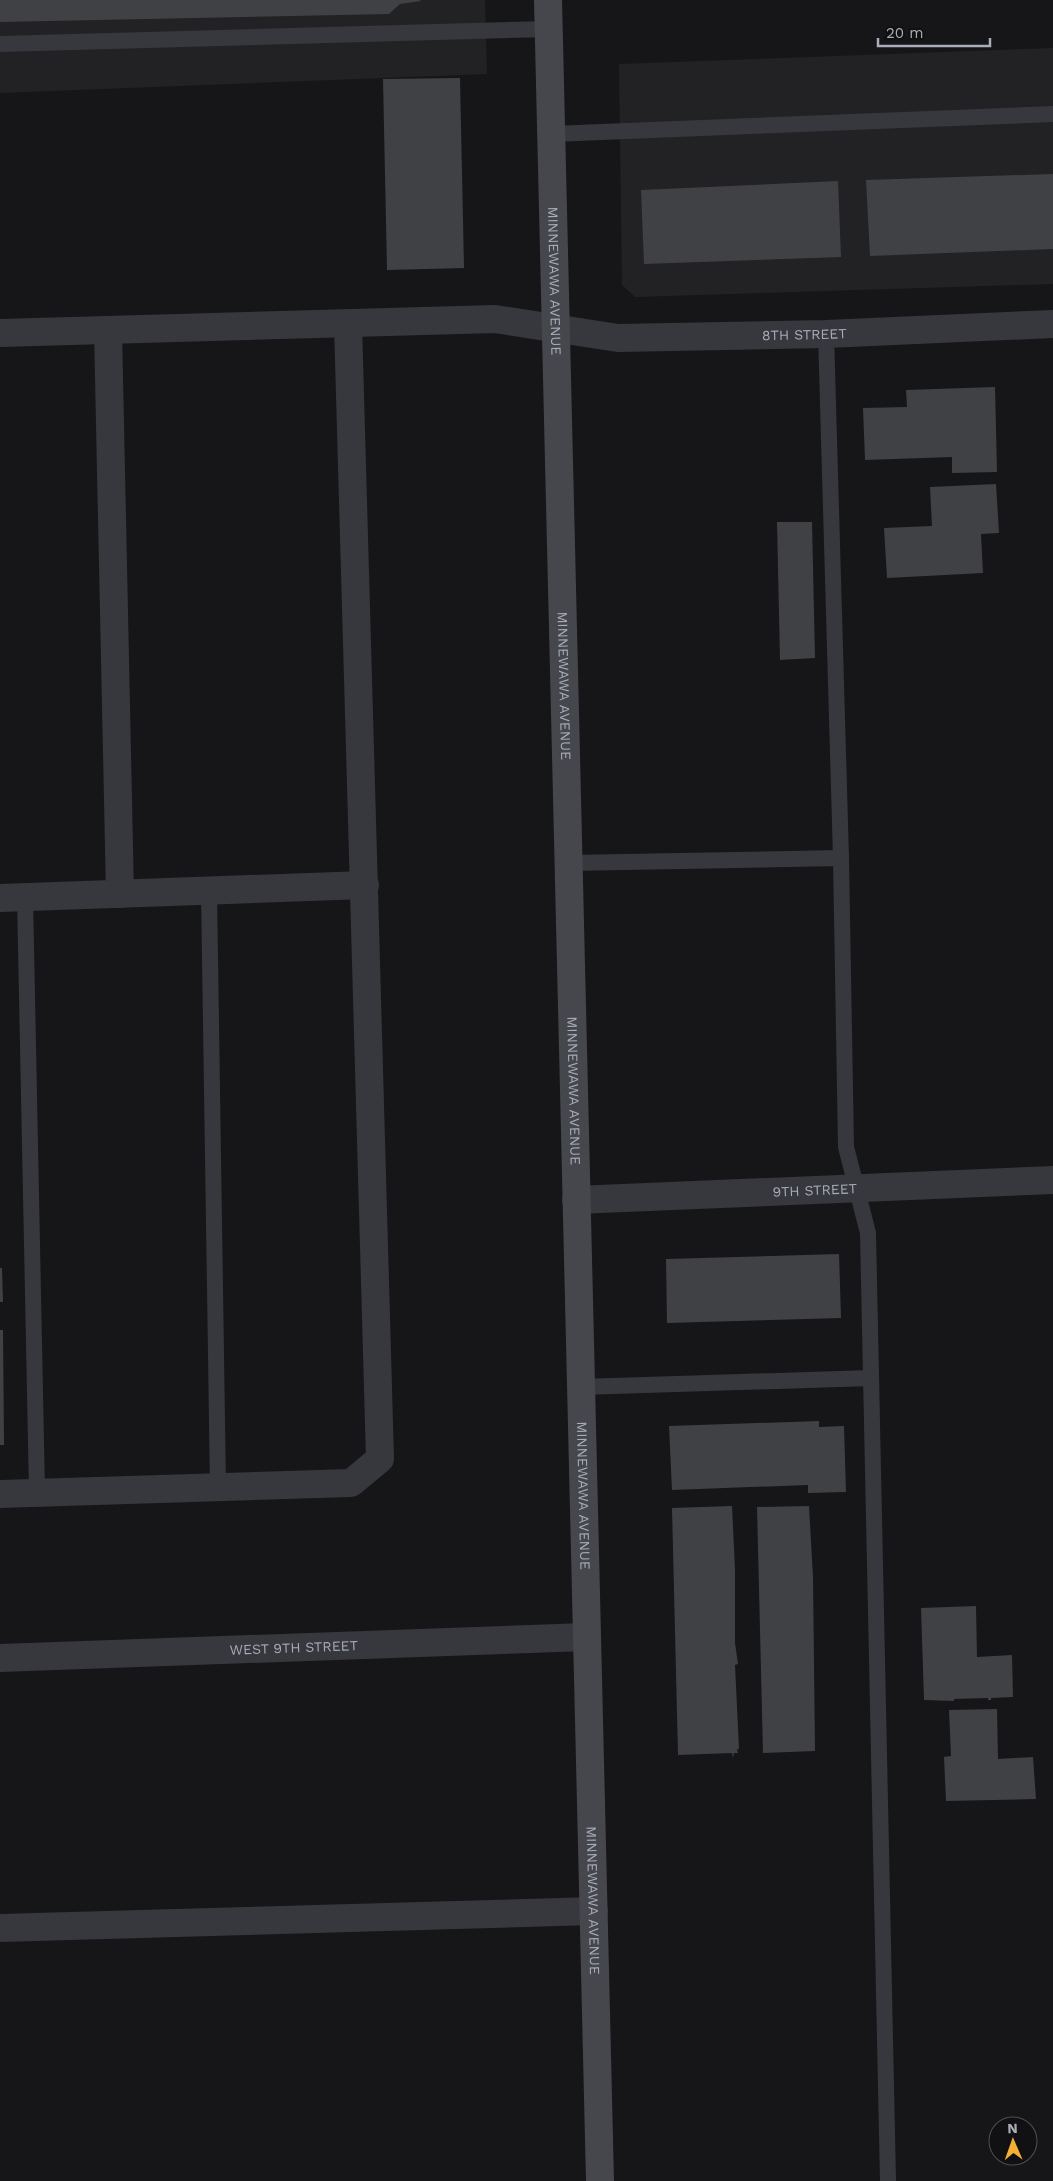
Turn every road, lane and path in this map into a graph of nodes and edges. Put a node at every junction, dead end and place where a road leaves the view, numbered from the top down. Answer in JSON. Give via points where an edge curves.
{"nodes":[{"id":1,"x":548,"y":0,"type":"edge"},
{"id":2,"x":549,"y":29,"type":"junction"},
{"id":3,"x":0,"y":44,"type":"edge"},
{"id":4,"x":1053,"y":114,"type":"edge"},
{"id":5,"x":552,"y":134,"type":"junction"},
{"id":6,"x":348,"y":324,"type":"junction"},
{"id":7,"x":1053,"y":324,"type":"edge"},
{"id":8,"x":557,"y":328,"type":"junction"},
{"id":9,"x":108,"y":330,"type":"junction"},
{"id":10,"x":0,"y":334,"type":"edge"},
{"id":11,"x":826,"y":334,"type":"junction"},
{"id":12,"x":841,"y":858,"type":"junction"},
{"id":13,"x":569,"y":863,"type":"junction"},
{"id":14,"x":365,"y":886,"type":"junction"},
{"id":15,"x":209,"y":891,"type":"junction"},
{"id":16,"x":120,"y":894,"type":"junction"},
{"id":17,"x":12,"y":898,"type":"edge"},
{"id":18,"x":1053,"y":1180,"type":"edge"},
{"id":19,"x":855,"y":1187,"type":"junction"},
{"id":20,"x":576,"y":1200,"type":"junction"},
{"id":21,"x":871,"y":1378,"type":"junction"},
{"id":22,"x":581,"y":1387,"type":"junction"},
{"id":23,"x":218,"y":1487,"type":"junction"},
{"id":24,"x":37,"y":1492,"type":"junction"},
{"id":25,"x":0,"y":1494,"type":"edge"},
{"id":26,"x":586,"y":1637,"type":"junction"},
{"id":27,"x":0,"y":1658,"type":"edge"},
{"id":28,"x":594,"y":1911,"type":"junction"},
{"id":29,"x":0,"y":1928,"type":"edge"},
{"id":30,"x":596,"y":2181,"type":"edge"},
{"id":31,"x":600,"y":2181,"type":"edge"},
{"id":32,"x":888,"y":2181,"type":"edge"}],
"edges":[{"from":1,"to":2,"type":"main road","name":"MINNEWAWA AVENUE"},
{"from":2,"to":3,"type":"lane"},
{"from":2,"to":5,"type":"main road","name":"MINNEWAWA AVENUE"},
{"from":4,"to":5,"type":"lane"},
{"from":5,"to":8,"type":"main road","name":"MINNEWAWA AVENUE"},
{"from":6,"to":8,"type":"street","name":"8TH STREET","via":[[495,319]]},
{"from":6,"to":9,"type":"street","name":"8TH STREET"},
{"from":6,"to":14,"type":"street"},
{"from":7,"to":11,"type":"street","name":"8TH STREET"},
{"from":8,"to":11,"type":"street","name":"8TH STREET","via":[[618,338]]},
{"from":8,"to":13,"type":"main road","name":"MINNEWAWA AVENUE"},
{"from":9,"to":10,"type":"street","name":"8TH STREET"},
{"from":9,"to":16,"type":"street"},
{"from":11,"to":12,"type":"lane"},
{"from":12,"to":13,"type":"lane"},
{"from":12,"to":19,"type":"lane","via":[[846,1147]]},
{"from":13,"to":20,"type":"main road","name":"MINNEWAWA AVENUE"},
{"from":14,"to":15,"type":"street"},
{"from":14,"to":23,"type":"street","via":[[380,1459],[351,1483]]},
{"from":15,"to":16,"type":"street"},
{"from":15,"to":23,"type":"lane"},
{"from":16,"to":17,"type":"street"},
{"from":17,"to":24,"type":"lane"},
{"from":18,"to":19,"type":"street","name":"9TH STREET"},
{"from":19,"to":20,"type":"street","name":"9TH STREET"},
{"from":19,"to":21,"type":"lane","via":[[868,1233]]},
{"from":20,"to":22,"type":"main road","name":"MINNEWAWA AVENUE"},
{"from":21,"to":22,"type":"lane"},
{"from":21,"to":32,"type":"lane"},
{"from":22,"to":26,"type":"main road","name":"MINNEWAWA AVENUE"},
{"from":23,"to":24,"type":"street"},
{"from":24,"to":25,"type":"street"},
{"from":26,"to":27,"type":"street","name":"WEST 9TH STREET"},
{"from":26,"to":28,"type":"main road","name":"MINNEWAWA AVENUE"},
{"from":28,"to":29,"type":"street"},
{"from":28,"to":31,"type":"main road","name":"MINNEWAWA AVENUE"},
{"from":30,"to":31,"type":"street"}]}
